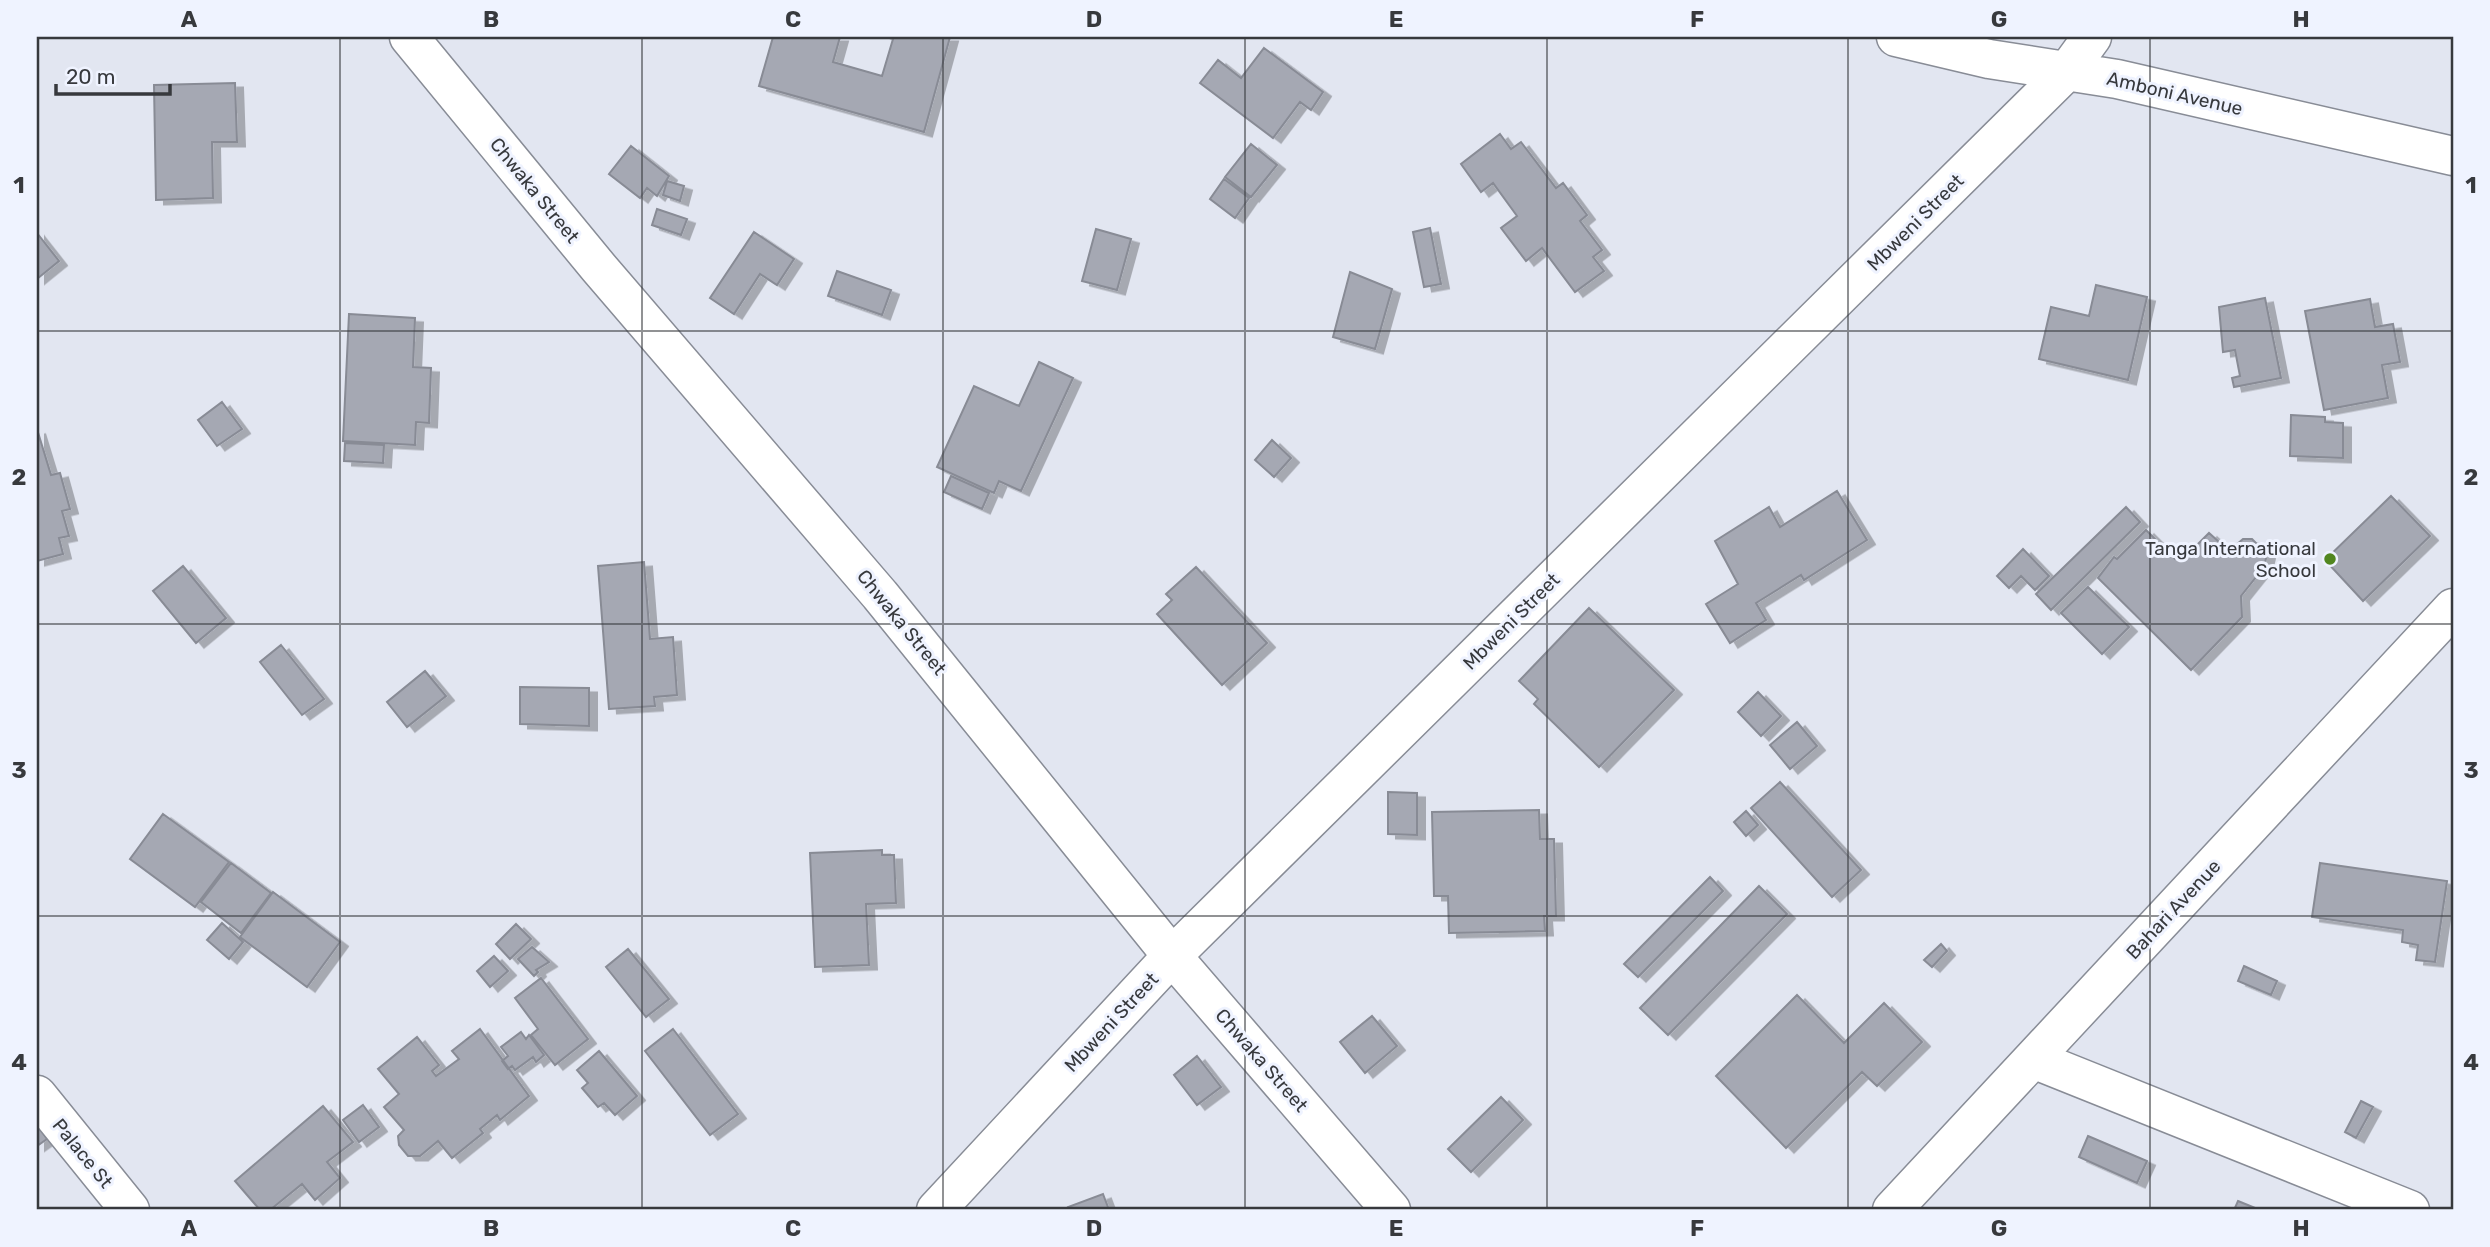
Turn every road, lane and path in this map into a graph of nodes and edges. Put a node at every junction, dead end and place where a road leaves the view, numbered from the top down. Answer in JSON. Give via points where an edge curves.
{"nodes":[{"id":1,"x":410,"y":37,"type":"edge"},
{"id":2,"x":1896,"y":37,"type":"edge"},
{"id":3,"x":2092,"y":37,"type":"edge"},
{"id":4,"x":2062,"y":53,"type":"edge"},
{"id":5,"x":2453,"y":156,"type":"edge"},
{"id":6,"x":2453,"y":608,"type":"edge"},
{"id":7,"x":1172,"y":956,"type":"junction"},
{"id":8,"x":2033,"y":1059,"type":"junction"},
{"id":9,"x":37,"y":1096,"type":"edge"},
{"id":10,"x":130,"y":1210,"type":"edge"},
{"id":11,"x":936,"y":1210,"type":"edge"},
{"id":12,"x":1391,"y":1210,"type":"edge"},
{"id":13,"x":1892,"y":1210,"type":"edge"},
{"id":14,"x":2410,"y":1210,"type":"edge"}],
"edges":[{"from":1,"to":7,"type":"street","name":"Chwaka Street","via":[[599,268],[880,595]]},
{"from":2,"to":4,"type":"street","name":"Amboni Avenue","via":[[1989,58]]},
{"from":3,"to":4,"type":"street","name":"Mbweni Street"},
{"from":4,"to":5,"type":"street","name":"Amboni Avenue"},
{"from":4,"to":7,"type":"street","name":"Mbweni Street"},
{"from":6,"to":8,"type":"street","name":"Bahari Avenue"},
{"from":7,"to":11,"type":"street","name":"Mbweni Street"},
{"from":7,"to":12,"type":"street","name":"Chwaka Street"},
{"from":8,"to":13,"type":"street","name":"Bahari Avenue"},
{"from":8,"to":14,"type":"street"},
{"from":9,"to":10,"type":"street","name":"Palace St"}]}
